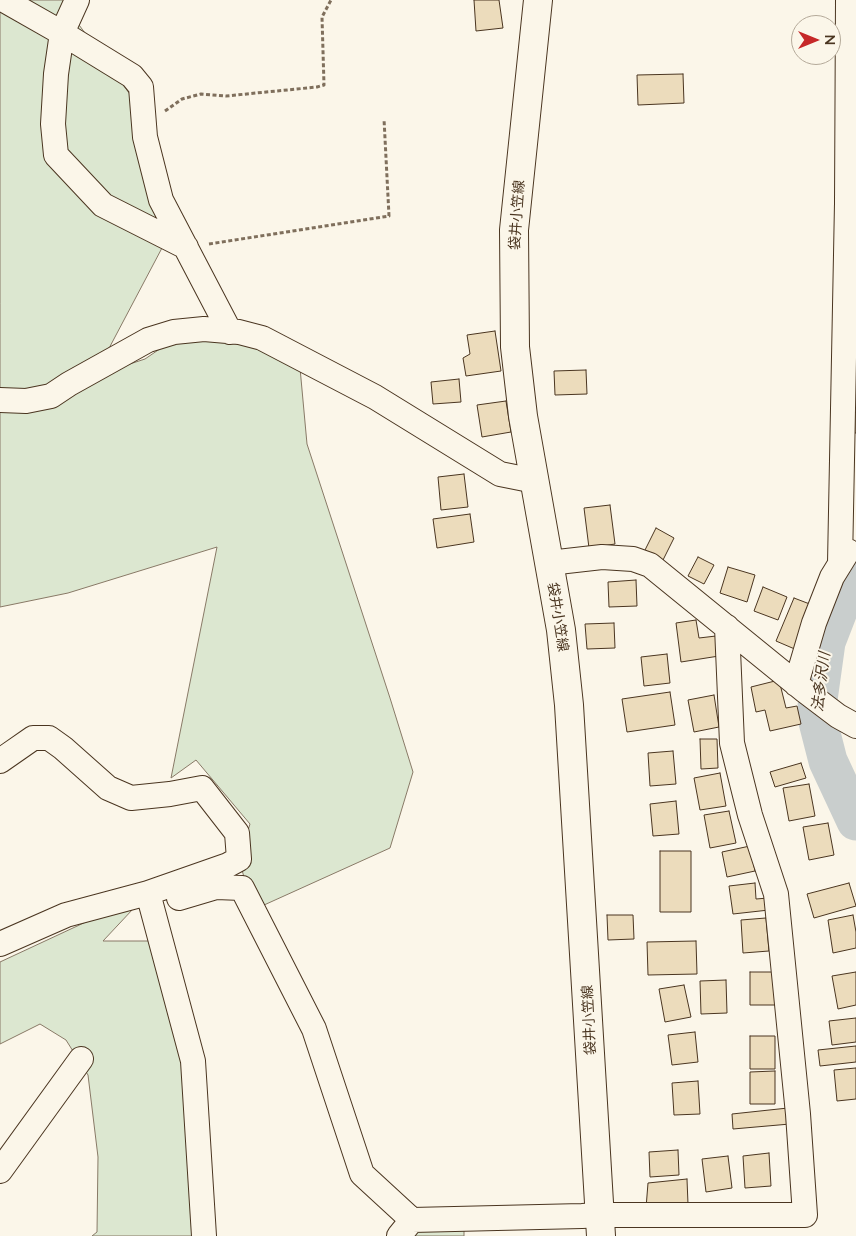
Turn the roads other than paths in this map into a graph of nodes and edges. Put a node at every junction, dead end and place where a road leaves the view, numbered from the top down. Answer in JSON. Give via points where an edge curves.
{"nodes":[{"id":1,"x":4,"y":0,"type":"edge"},
{"id":2,"x":77,"y":0,"type":"edge"},
{"id":3,"x":538,"y":0,"type":"edge"},
{"id":4,"x":848,"y":0,"type":"edge"},
{"id":5,"x":62,"y":33,"type":"junction"},
{"id":6,"x":186,"y":247,"type":"junction"},
{"id":7,"x":230,"y":332,"type":"junction"},
{"id":8,"x":0,"y":400,"type":"edge"},
{"id":9,"x":535,"y":481,"type":"junction"},
{"id":10,"x":856,"y":537,"type":"edge"},
{"id":11,"x":549,"y":562,"type":"junction"},
{"id":12,"x":840,"y":563,"type":"junction"},
{"id":13,"x":727,"y":627,"type":"junction"},
{"id":14,"x":801,"y":687,"type":"junction"},
{"id":15,"x":847,"y":721,"type":"edge"},
{"id":16,"x":0,"y":761,"type":"edge"},
{"id":17,"x":150,"y":900,"type":"junction"},
{"id":18,"x":0,"y":944,"type":"edge"},
{"id":19,"x":81,"y":1058,"type":"dead end"},
{"id":20,"x":0,"y":1171,"type":"edge"},
{"id":21,"x":601,"y":1225,"type":"edge"},
{"id":22,"x":405,"y":1228,"type":"edge"},
{"id":23,"x":204,"y":1236,"type":"edge"}],
"edges":[{"from":1,"to":5,"type":"street"},
{"from":2,"to":5,"type":"street"},
{"from":3,"to":9,"type":"main road","name":"袋井小笠線","via":[[514,230],[515,347]]},
{"from":4,"to":12,"type":"street"},
{"from":5,"to":6,"type":"street","via":[[132,76],[140,87],[145,137],[161,200]]},
{"from":5,"to":6,"type":"street","via":[[53,124],[56,155],[103,205]]},
{"from":6,"to":7,"type":"street"},
{"from":7,"to":8,"type":"street","via":[[204,329],[156,337],[51,396],[26,401]]},
{"from":7,"to":9,"type":"street","via":[[262,338],[375,397],[500,474]]},
{"from":9,"to":11,"type":"main road","name":"袋井小笠線"},
{"from":10,"to":12,"type":"street"},
{"from":11,"to":13,"type":"street","via":[[602,557],[634,559],[650,565]]},
{"from":11,"to":21,"type":"main road","name":"袋井小笠線","via":[[570,705]]},
{"from":12,"to":14,"type":"street","via":[[814,622]]},
{"from":13,"to":14,"type":"street"},
{"from":13,"to":21,"type":"street","via":[[732,743],[750,815],[776,894],[805,1215]]},
{"from":14,"to":15,"type":"street"},
{"from":16,"to":17,"type":"street","via":[[33,738],[48,738],[108,788],[131,798],[202,788],[237,833],[239,859]]},
{"from":17,"to":18,"type":"street","via":[[66,916]]},
{"from":17,"to":22,"type":"street","via":[[216,887],[242,888],[314,1029],[362,1174]]},
{"from":17,"to":23,"type":"street","via":[[193,1061]]},
{"from":19,"to":20,"type":"street"},
{"from":21,"to":22,"type":"street","via":[[572,1217]]}]}
